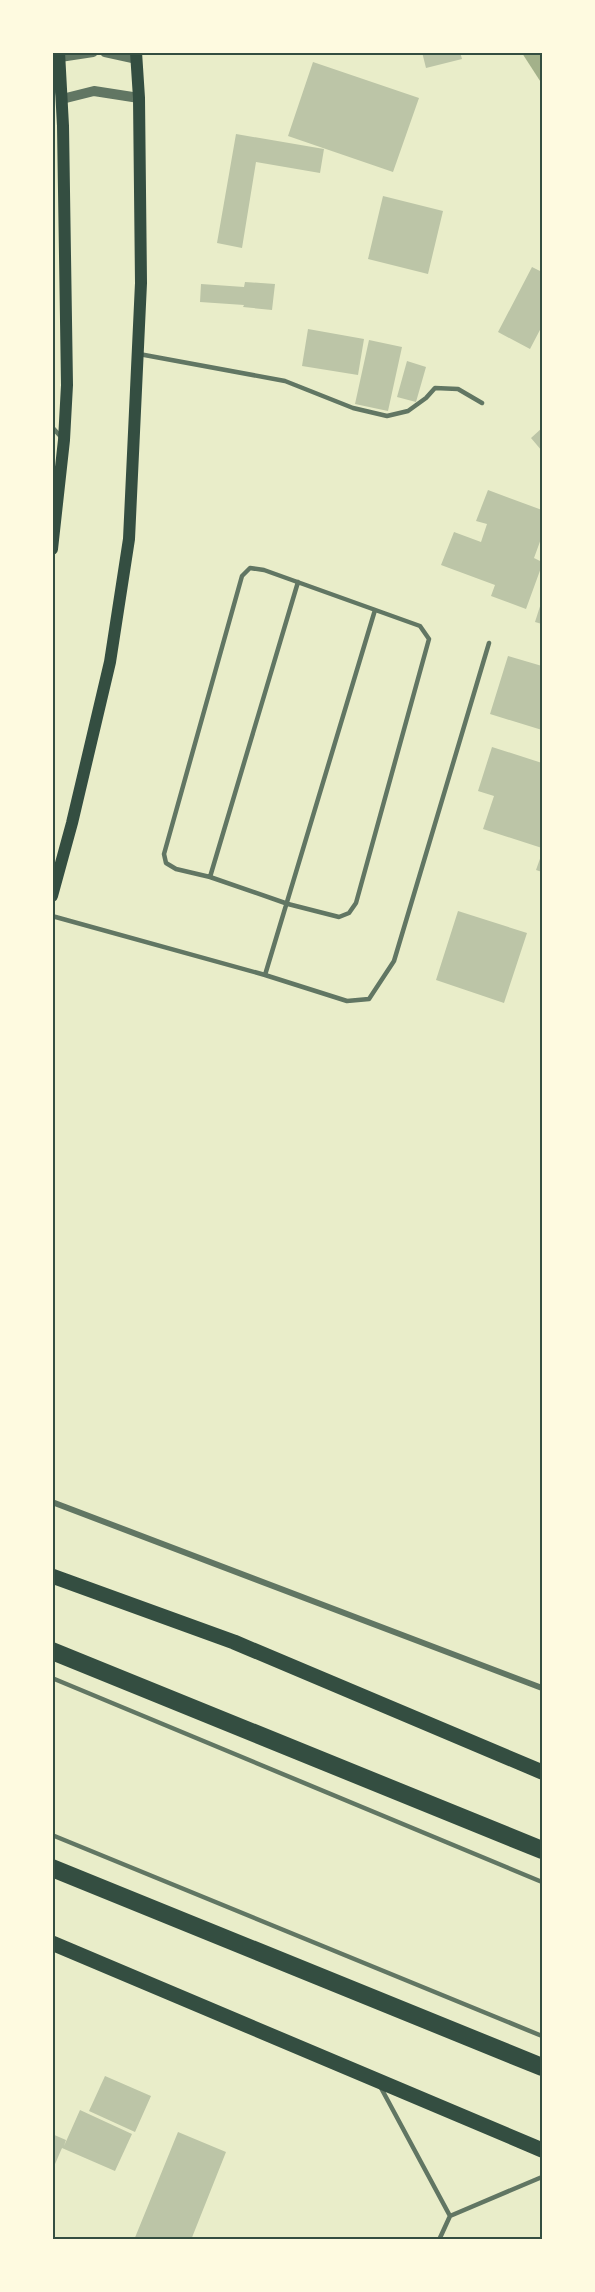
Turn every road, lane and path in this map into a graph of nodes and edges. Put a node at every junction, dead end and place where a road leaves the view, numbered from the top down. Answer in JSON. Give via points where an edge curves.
{"nodes":[{"id":1,"x":93,"y":52,"type":"edge"},
{"id":2,"x":105,"y":52,"type":"edge"},
{"id":3,"x":58,"y":54,"type":"edge"},
{"id":4,"x":137,"y":56,"type":"edge"},
{"id":5,"x":52,"y":79,"type":"edge"},
{"id":6,"x":139,"y":98,"type":"junction"},
{"id":7,"x":62,"y":99,"type":"junction"},
{"id":8,"x":137,"y":353,"type":"junction"},
{"id":9,"x":482,"y":403,"type":"dead end"},
{"id":10,"x":52,"y":427,"type":"edge"},
{"id":11,"x":64,"y":440,"type":"junction"},
{"id":12,"x":52,"y":549,"type":"edge"},
{"id":13,"x":298,"y":582,"type":"junction"},
{"id":14,"x":375,"y":610,"type":"junction"},
{"id":15,"x":489,"y":643,"type":"dead end"},
{"id":16,"x":210,"y":877,"type":"junction"},
{"id":17,"x":52,"y":896,"type":"edge"},
{"id":18,"x":288,"y":904,"type":"junction"},
{"id":19,"x":52,"y":916,"type":"edge"},
{"id":20,"x":265,"y":975,"type":"junction"},
{"id":21,"x":52,"y":1502,"type":"edge"},
{"id":22,"x":52,"y":1576,"type":"edge"},
{"id":23,"x":52,"y":1651,"type":"edge"},
{"id":24,"x":52,"y":1678,"type":"edge"},
{"id":25,"x":543,"y":1688,"type":"edge"},
{"id":26,"x":543,"y":1772,"type":"edge"},
{"id":27,"x":52,"y":1835,"type":"edge"},
{"id":28,"x":543,"y":1850,"type":"edge"},
{"id":29,"x":52,"y":1868,"type":"edge"},
{"id":30,"x":543,"y":1882,"type":"edge"},
{"id":31,"x":52,"y":1942,"type":"edge"},
{"id":32,"x":543,"y":2036,"type":"edge"},
{"id":33,"x":543,"y":2067,"type":"edge"},
{"id":34,"x":376,"y":2078,"type":"junction"},
{"id":35,"x":543,"y":2150,"type":"edge"},
{"id":36,"x":543,"y":2177,"type":"edge"},
{"id":37,"x":450,"y":2216,"type":"junction"},
{"id":38,"x":439,"y":2240,"type":"edge"}],
"edges":[{"from":1,"to":3,"type":"street"},
{"from":2,"to":4,"type":"street"},
{"from":3,"to":7,"type":"main road"},
{"from":4,"to":6,"type":"main road"},
{"from":5,"to":7,"type":"street","via":[[57,80]]},
{"from":6,"to":7,"type":"street","via":[[94,91]]},
{"from":6,"to":8,"type":"main road","via":[[141,272]]},
{"from":7,"to":11,"type":"main road","via":[[67,385]]},
{"from":8,"to":9,"type":"lane","via":[[285,381],[353,408],[387,416],[408,411],[435,388],[458,389]]},
{"from":8,"to":17,"type":"main road","via":[[129,539],[110,662]]},
{"from":10,"to":11,"type":"lane"},
{"from":11,"to":12,"type":"main road"},
{"from":13,"to":14,"type":"lane"},
{"from":13,"to":16,"type":"lane"},
{"from":13,"to":16,"type":"lane","via":[[250,568],[242,576],[164,854],[166,863],[176,869]]},
{"from":14,"to":18,"type":"lane"},
{"from":14,"to":18,"type":"lane","via":[[420,626],[429,639],[356,903],[349,913],[339,917]]},
{"from":15,"to":20,"type":"lane","via":[[394,961],[369,999],[347,1001]]},
{"from":16,"to":18,"type":"lane"},
{"from":18,"to":20,"type":"lane"},
{"from":19,"to":20,"type":"lane"},
{"from":21,"to":25,"type":"street"},
{"from":22,"to":26,"type":"main road","via":[[234,1642]]},
{"from":23,"to":28,"type":"highway"},
{"from":24,"to":30,"type":"lane"},
{"from":27,"to":32,"type":"lane"},
{"from":29,"to":33,"type":"highway"},
{"from":31,"to":34,"type":"main road"},
{"from":34,"to":35,"type":"main road"},
{"from":34,"to":37,"type":"lane"},
{"from":36,"to":37,"type":"lane"},
{"from":37,"to":38,"type":"lane"}]}
